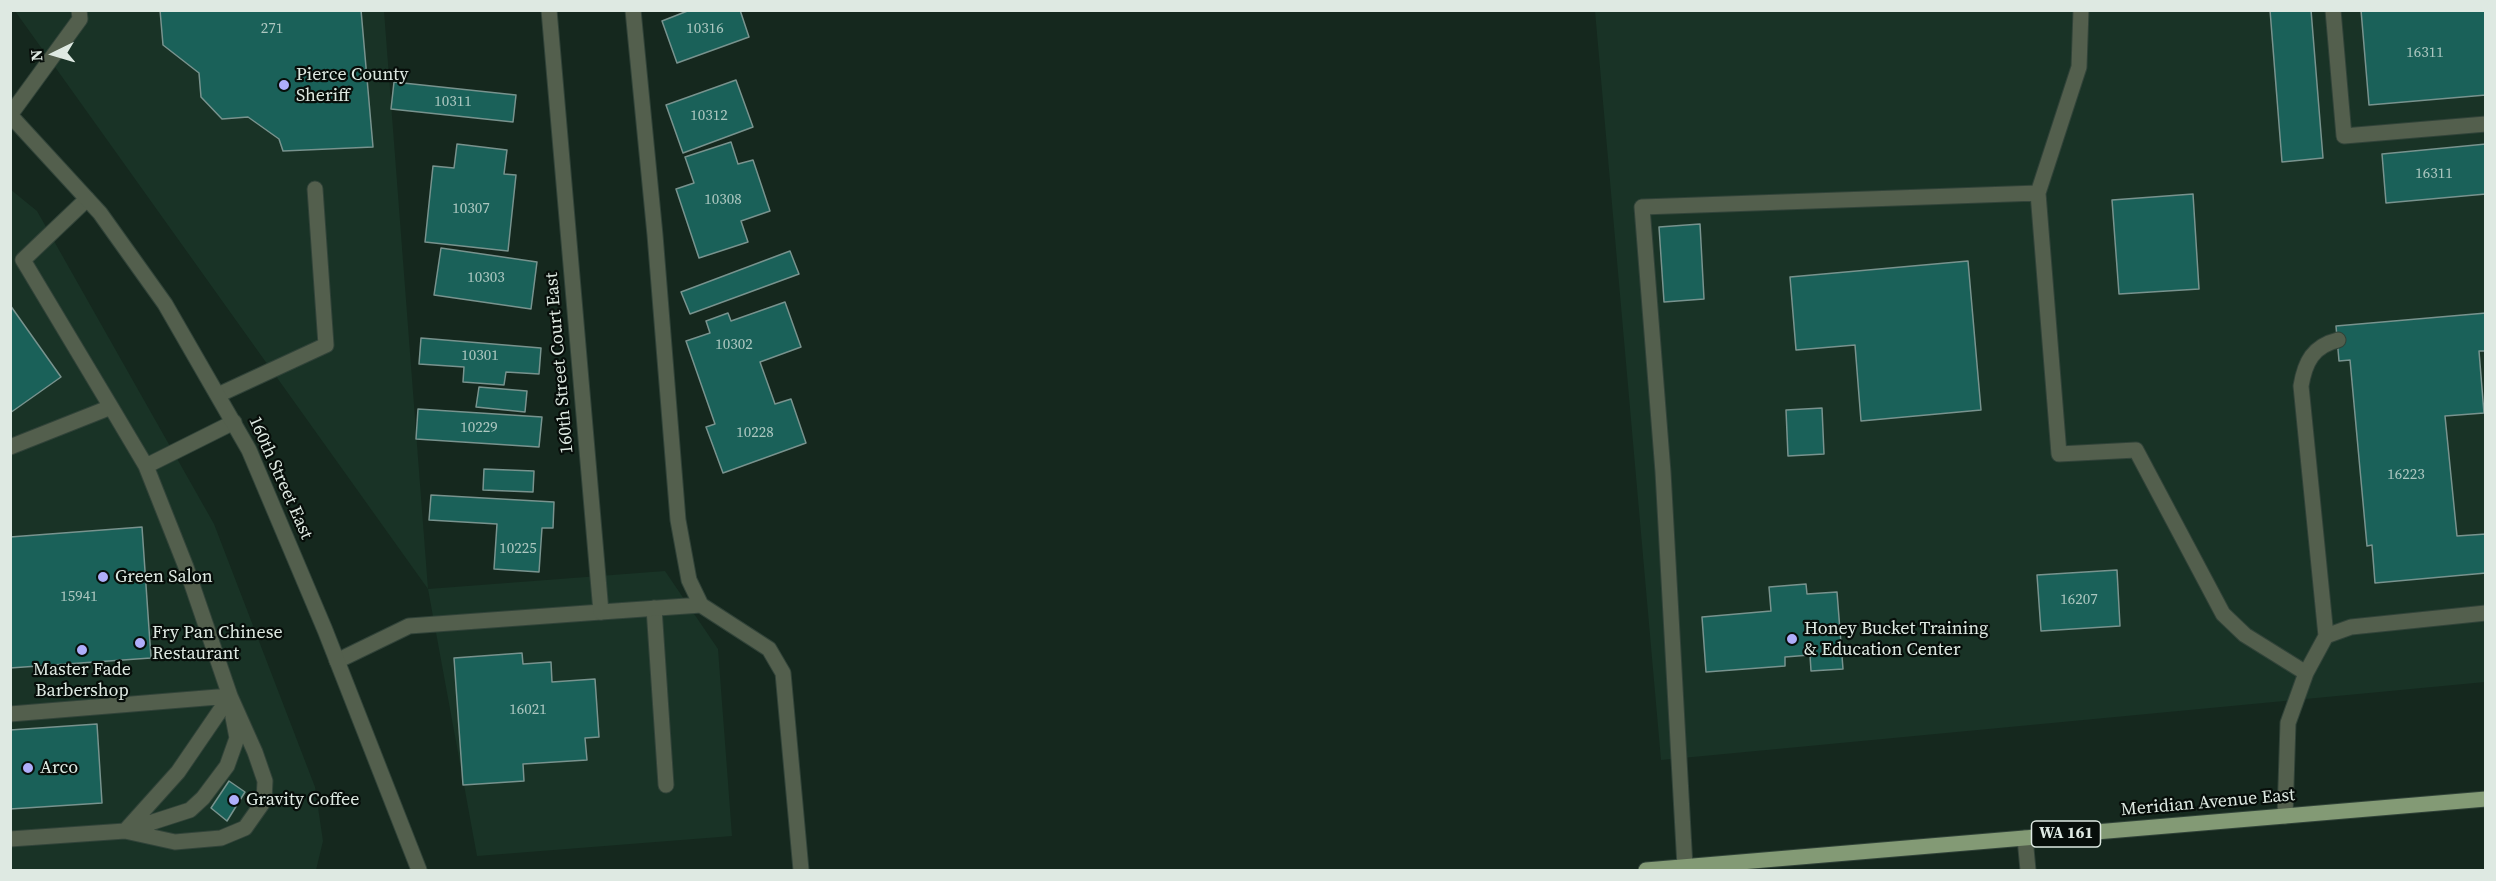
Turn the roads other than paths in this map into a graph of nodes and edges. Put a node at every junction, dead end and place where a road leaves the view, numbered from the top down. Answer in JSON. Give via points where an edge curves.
{"nodes":[{"id":1,"x":79,"y":10,"type":"edge"},
{"id":2,"x":549,"y":10,"type":"edge"},
{"id":3,"x":633,"y":10,"type":"edge"},
{"id":4,"x":2081,"y":10,"type":"edge"},
{"id":5,"x":2333,"y":10,"type":"edge"},
{"id":6,"x":10,"y":115,"type":"edge"},
{"id":7,"x":2486,"y":124,"type":"edge"},
{"id":8,"x":315,"y":189,"type":"dead end"},
{"id":9,"x":2038,"y":193,"type":"junction"},
{"id":10,"x":87,"y":199,"type":"junction"},
{"id":11,"x":2338,"y":340,"type":"dead end"},
{"id":12,"x":218,"y":395,"type":"junction"},
{"id":13,"x":111,"y":407,"type":"junction"},
{"id":14,"x":234,"y":422,"type":"junction"},
{"id":15,"x":10,"y":447,"type":"edge"},
{"id":16,"x":146,"y":466,"type":"junction"},
{"id":17,"x":701,"y":605,"type":"junction"},
{"id":18,"x":654,"y":608,"type":"junction"},
{"id":19,"x":601,"y":612,"type":"junction"},
{"id":20,"x":2486,"y":613,"type":"edge"},
{"id":21,"x":2326,"y":636,"type":"junction"},
{"id":22,"x":337,"y":661,"type":"junction"},
{"id":23,"x":2306,"y":673,"type":"junction"},
{"id":24,"x":230,"y":696,"type":"junction"},
{"id":25,"x":10,"y":714,"type":"edge"},
{"id":26,"x":666,"y":785,"type":"dead end"},
{"id":27,"x":2486,"y":799,"type":"edge"},
{"id":28,"x":2285,"y":816,"type":"junction"},
{"id":29,"x":125,"y":831,"type":"junction"},
{"id":30,"x":2025,"y":838,"type":"junction"},
{"id":31,"x":10,"y":839,"type":"edge"},
{"id":32,"x":1685,"y":867,"type":"junction"},
{"id":33,"x":419,"y":870,"type":"edge"},
{"id":34,"x":801,"y":870,"type":"edge"},
{"id":35,"x":1646,"y":870,"type":"edge"},
{"id":36,"x":2028,"y":870,"type":"edge"}],
"edges":[{"from":1,"to":6,"type":"street","via":[[80,19]]},
{"from":2,"to":19,"type":"street","name":"160th Street Court East"},
{"from":3,"to":17,"type":"street","via":[[678,520],[689,580]]},
{"from":4,"to":9,"type":"street","via":[[2079,67]]},
{"from":5,"to":7,"type":"street","via":[[2344,136]]},
{"from":6,"to":10,"type":"street","name":"160th Street East"},
{"from":8,"to":12,"type":"street","via":[[326,345]]},
{"from":9,"to":23,"type":"street","via":[[2059,454],[2136,450],[2223,614],[2245,635]]},
{"from":9,"to":32,"type":"street","via":[[1642,207],[1663,472]]},
{"from":10,"to":12,"type":"street","name":"160th Street East","via":[[165,304]]},
{"from":10,"to":13,"type":"street","via":[[22,260]]},
{"from":11,"to":21,"type":"street","via":[[2315,350],[2304,367],[2301,386]]},
{"from":12,"to":14,"type":"street","name":"160th Street East"},
{"from":13,"to":15,"type":"street"},
{"from":13,"to":16,"type":"street"},
{"from":14,"to":16,"type":"street"},
{"from":14,"to":22,"type":"street","name":"160th Street East"},
{"from":16,"to":24,"type":"street"},
{"from":17,"to":18,"type":"street"},
{"from":17,"to":34,"type":"street","via":[[770,649],[783,673]]},
{"from":18,"to":19,"type":"street"},
{"from":18,"to":26,"type":"street"},
{"from":19,"to":22,"type":"street","via":[[409,626]]},
{"from":20,"to":21,"type":"street","via":[[2351,627]]},
{"from":21,"to":23,"type":"street"},
{"from":22,"to":33,"type":"street","name":"160th Street East"},
{"from":23,"to":28,"type":"street","via":[[2288,723]]},
{"from":24,"to":25,"type":"street"},
{"from":24,"to":29,"type":"street","via":[[178,772]]},
{"from":24,"to":29,"type":"street","via":[[237,738],[227,766],[203,798],[190,810]]},
{"from":24,"to":29,"type":"street","via":[[265,781],[264,801],[245,828],[221,838],[175,842]]},
{"from":27,"to":28,"type":"main road","name":"Meridian Avenue East","number":"WA 161"},
{"from":28,"to":30,"type":"main road","name":"Meridian Avenue East","number":"WA 161"},
{"from":29,"to":31,"type":"street"},
{"from":30,"to":32,"type":"main road","name":"Meridian Avenue East","number":"WA 161"},
{"from":30,"to":36,"type":"street"},
{"from":32,"to":35,"type":"main road","name":"Meridian Avenue East","number":"WA 161"}]}
